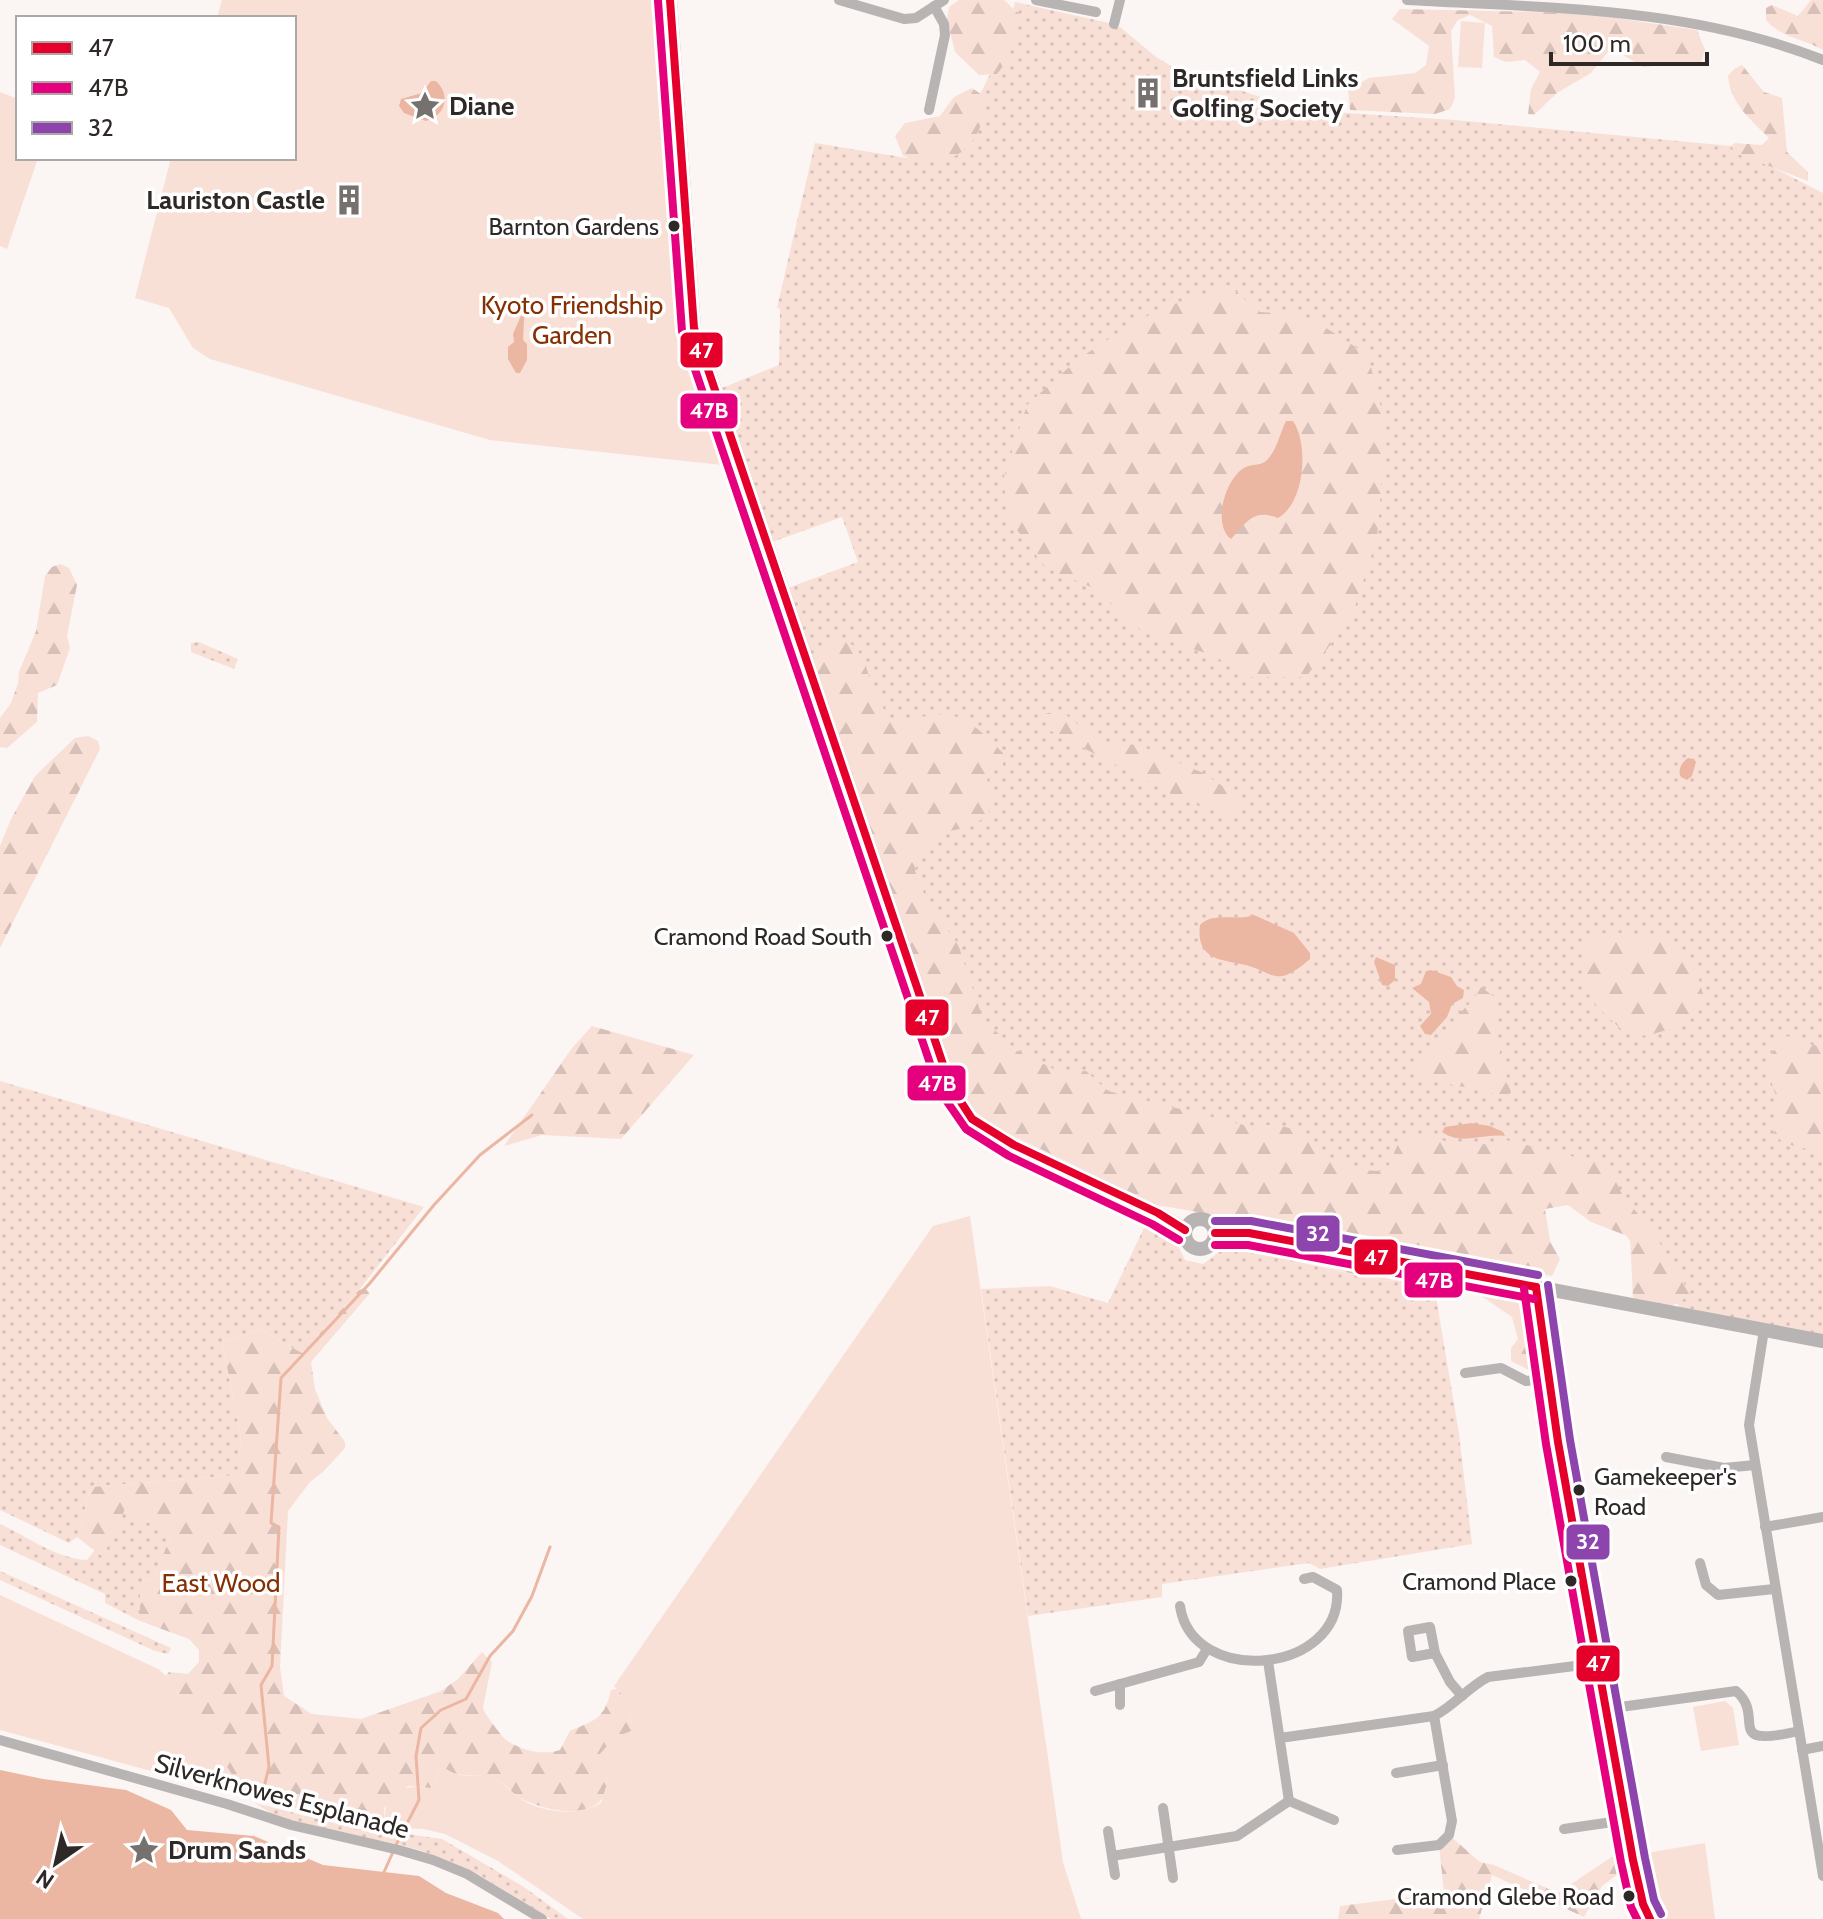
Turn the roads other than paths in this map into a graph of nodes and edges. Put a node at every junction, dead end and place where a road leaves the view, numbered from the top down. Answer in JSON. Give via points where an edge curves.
{"nodes":[{"id":1,"x":670,"y":0,"type":"edge"},
{"id":2,"x":839,"y":0,"type":"edge"},
{"id":3,"x":1036,"y":0,"type":"edge"},
{"id":4,"x":1120,"y":0,"type":"edge"},
{"id":5,"x":1407,"y":0,"type":"edge"},
{"id":6,"x":939,"y":3,"type":"edge"},
{"id":7,"x":1578,"y":4,"type":"edge"},
{"id":8,"x":1096,"y":12,"type":"dead end"},
{"id":9,"x":1114,"y":24,"type":"dead end"},
{"id":10,"x":1823,"y":60,"type":"edge"},
{"id":11,"x":929,"y":110,"type":"dead end"},
{"id":12,"x":1185,"y":1230,"type":"junction"},
{"id":13,"x":1215,"y":1233,"type":"junction"},
{"id":14,"x":1536,"y":1287,"type":"junction"},
{"id":15,"x":1764,"y":1330,"type":"junction"},
{"id":16,"x":1823,"y":1341,"type":"edge"},
{"id":17,"x":1465,"y":1373,"type":"dead end"},
{"id":18,"x":1549,"y":1379,"type":"junction"},
{"id":19,"x":1666,"y":1457,"type":"dead end"},
{"id":20,"x":1755,"y":1465,"type":"junction"},
{"id":21,"x":1823,"y":1517,"type":"edge"},
{"id":22,"x":1765,"y":1527,"type":"junction"},
{"id":23,"x":1700,"y":1563,"type":"dead end"},
{"id":24,"x":1304,"y":1579,"type":"dead end"},
{"id":25,"x":1774,"y":1589,"type":"junction"},
{"id":26,"x":1180,"y":1606,"type":"dead end"},
{"id":27,"x":1207,"y":1649,"type":"junction"},
{"id":28,"x":1435,"y":1653,"type":"dead end"},
{"id":29,"x":1268,"y":1661,"type":"junction"},
{"id":30,"x":1598,"y":1663,"type":"junction"},
{"id":31,"x":1120,"y":1684,"type":"junction"},
{"id":32,"x":1095,"y":1691,"type":"dead end"},
{"id":33,"x":1462,"y":1696,"type":"junction"},
{"id":34,"x":1120,"y":1705,"type":"dead end"},
{"id":35,"x":1606,"y":1709,"type":"junction"},
{"id":36,"x":1434,"y":1716,"type":"junction"},
{"id":37,"x":1799,"y":1731,"type":"junction"},
{"id":38,"x":1280,"y":1738,"type":"junction"},
{"id":39,"x":0,"y":1740,"type":"edge"},
{"id":40,"x":1823,"y":1746,"type":"edge"},
{"id":41,"x":1802,"y":1750,"type":"junction"},
{"id":42,"x":1443,"y":1765,"type":"junction"},
{"id":43,"x":1396,"y":1773,"type":"dead end"},
{"id":44,"x":1289,"y":1801,"type":"junction"},
{"id":45,"x":1163,"y":1808,"type":"dead end"},
{"id":46,"x":1334,"y":1820,"type":"dead end"},
{"id":47,"x":1626,"y":1820,"type":"junction"},
{"id":48,"x":1564,"y":1829,"type":"dead end"},
{"id":49,"x":1108,"y":1831,"type":"dead end"},
{"id":50,"x":1169,"y":1847,"type":"junction"},
{"id":51,"x":1397,"y":1850,"type":"dead end"},
{"id":52,"x":1821,"y":1854,"type":"edge"},
{"id":53,"x":1112,"y":1856,"type":"junction"},
{"id":54,"x":1115,"y":1875,"type":"dead end"},
{"id":55,"x":1823,"y":1876,"type":"edge"},
{"id":56,"x":1173,"y":1878,"type":"dead end"},
{"id":57,"x":542,"y":1919,"type":"edge"},
{"id":58,"x":1650,"y":1919,"type":"edge"}],
"edges":[{"from":1,"to":12,"type":"street","via":[[694,328],[940,1061],[972,1119]]},
{"from":2,"to":6,"type":"street","via":[[904,19],[916,18]]},
{"from":3,"to":8,"type":"street"},
{"from":4,"to":9,"type":"street"},
{"from":5,"to":7,"type":"street"},
{"from":6,"to":11,"type":"street","via":[[945,35],[938,94]]},
{"from":7,"to":10,"type":"street","via":[[1716,26]]},
{"from":12,"to":13,"type":"street","via":[[1203,1219]]},
{"from":12,"to":13,"type":"street","via":[[1188,1244],[1199,1249],[1210,1245]]},
{"from":13,"to":14,"type":"street","via":[[1249,1233]]},
{"from":14,"to":15,"type":"street"},
{"from":14,"to":18,"type":"street"},
{"from":15,"to":16,"type":"street"},
{"from":15,"to":20,"type":"street","via":[[1749,1412]]},
{"from":17,"to":18,"type":"street","via":[[1501,1368],[1526,1381]]},
{"from":18,"to":30,"type":"street"},
{"from":19,"to":20,"type":"street","via":[[1724,1468]]},
{"from":20,"to":22,"type":"street"},
{"from":21,"to":22,"type":"street"},
{"from":22,"to":25,"type":"street"},
{"from":23,"to":25,"type":"street","via":[[1706,1585],[1718,1595]]},
{"from":24,"to":29,"type":"street","via":[[1313,1577],[1337,1590],[1336,1610],[1319,1637],[1295,1654]]},
{"from":25,"to":37,"type":"street"},
{"from":26,"to":27,"type":"street","via":[[1186,1626]]},
{"from":27,"to":29,"type":"street","via":[[1232,1659]]},
{"from":27,"to":31,"type":"street","via":[[1199,1662]]},
{"from":28,"to":33,"type":"street"},
{"from":29,"to":38,"type":"street"},
{"from":30,"to":33,"type":"street","via":[[1488,1677]]},
{"from":30,"to":35,"type":"street"},
{"from":31,"to":32,"type":"street"},
{"from":31,"to":34,"type":"street"},
{"from":33,"to":36,"type":"street"},
{"from":35,"to":37,"type":"street","via":[[1736,1691],[1743,1697],[1754,1736]]},
{"from":35,"to":47,"type":"street"},
{"from":36,"to":38,"type":"street"},
{"from":36,"to":42,"type":"street"},
{"from":37,"to":41,"type":"street"},
{"from":38,"to":44,"type":"street"},
{"from":39,"to":57,"type":"street","name":"Silverknowes Esplanade","via":[[291,1825],[433,1860]]},
{"from":40,"to":41,"type":"street"},
{"from":41,"to":52,"type":"street"},
{"from":42,"to":43,"type":"street"},
{"from":42,"to":51,"type":"street","via":[[1452,1821],[1449,1835],[1439,1845]]},
{"from":44,"to":46,"type":"street"},
{"from":44,"to":50,"type":"street","via":[[1237,1836]]},
{"from":45,"to":50,"type":"street"},
{"from":47,"to":48,"type":"street"},
{"from":47,"to":58,"type":"street"},
{"from":49,"to":53,"type":"street"},
{"from":50,"to":53,"type":"street"},
{"from":50,"to":56,"type":"street"},
{"from":52,"to":55,"type":"street"},
{"from":53,"to":54,"type":"street"}]}
